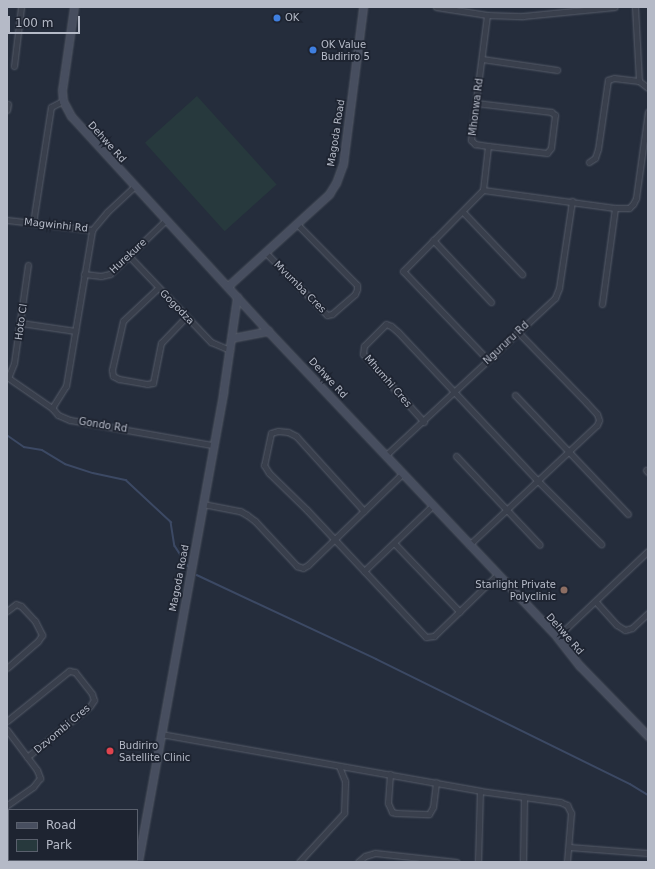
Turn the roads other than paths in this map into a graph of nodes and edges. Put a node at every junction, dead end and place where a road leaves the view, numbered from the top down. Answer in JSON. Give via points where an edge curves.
{"nodes":[{"id":1,"x":21,"y":7,"type":"edge"},
{"id":2,"x":74,"y":7,"type":"edge"},
{"id":3,"x":363,"y":7,"type":"edge"},
{"id":4,"x":436,"y":7,"type":"edge"},
{"id":5,"x":615,"y":7,"type":"edge"},
{"id":6,"x":635,"y":7,"type":"edge"},
{"id":7,"x":564,"y":10,"type":"edge"},
{"id":8,"x":487,"y":15,"type":"junction"},
{"id":9,"x":482,"y":59,"type":"junction"},
{"id":10,"x":14,"y":66,"type":"dead end"},
{"id":11,"x":556,"y":70,"type":"dead end"},
{"id":12,"x":639,"y":82,"type":"junction"},
{"id":13,"x":648,"y":88,"type":"edge"},
{"id":14,"x":63,"y":101,"type":"junction"},
{"id":15,"x":476,"y":103,"type":"junction"},
{"id":16,"x":648,"y":112,"type":"edge"},
{"id":17,"x":488,"y":146,"type":"junction"},
{"id":18,"x":590,"y":162,"type":"dead end"},
{"id":19,"x":134,"y":187,"type":"junction"},
{"id":20,"x":483,"y":190,"type":"junction"},
{"id":21,"x":572,"y":201,"type":"junction"},
{"id":22,"x":615,"y":208,"type":"junction"},
{"id":23,"x":463,"y":212,"type":"junction"},
{"id":24,"x":7,"y":220,"type":"edge"},
{"id":25,"x":166,"y":220,"type":"junction"},
{"id":26,"x":33,"y":223,"type":"junction"},
{"id":27,"x":297,"y":224,"type":"junction"},
{"id":28,"x":92,"y":230,"type":"junction"},
{"id":29,"x":433,"y":240,"type":"junction"},
{"id":30,"x":266,"y":253,"type":"junction"},
{"id":31,"x":129,"y":256,"type":"junction"},
{"id":32,"x":28,"y":264,"type":"dead end"},
{"id":33,"x":84,"y":274,"type":"junction"},
{"id":34,"x":522,"y":274,"type":"dead end"},
{"id":35,"x":228,"y":286,"type":"junction"},
{"id":36,"x":158,"y":288,"type":"junction"},
{"id":37,"x":237,"y":297,"type":"junction"},
{"id":38,"x":491,"y":302,"type":"dead end"},
{"id":39,"x":602,"y":304,"type":"dead end"},
{"id":40,"x":186,"y":317,"type":"junction"},
{"id":41,"x":21,"y":323,"type":"junction"},
{"id":42,"x":75,"y":331,"type":"junction"},
{"id":43,"x":268,"y":331,"type":"junction"},
{"id":44,"x":518,"y":332,"type":"junction"},
{"id":45,"x":232,"y":338,"type":"junction"},
{"id":46,"x":230,"y":350,"type":"junction"},
{"id":47,"x":488,"y":360,"type":"junction"},
{"id":48,"x":8,"y":378,"type":"edge"},
{"id":49,"x":455,"y":392,"type":"junction"},
{"id":50,"x":515,"y":394,"type":"dead end"},
{"id":51,"x":52,"y":408,"type":"junction"},
{"id":52,"x":424,"y":422,"type":"junction"},
{"id":53,"x":212,"y":445,"type":"junction"},
{"id":54,"x":567,"y":451,"type":"junction"},
{"id":55,"x":386,"y":455,"type":"junction"},
{"id":56,"x":456,"y":456,"type":"dead end"},
{"id":57,"x":403,"y":473,"type":"junction"},
{"id":58,"x":537,"y":480,"type":"junction"},
{"id":59,"x":203,"y":504,"type":"junction"},
{"id":60,"x":433,"y":505,"type":"junction"},
{"id":61,"x":507,"y":510,"type":"junction"},
{"id":62,"x":364,"y":511,"type":"junction"},
{"id":63,"x":628,"y":514,"type":"dead end"},
{"id":64,"x":334,"y":539,"type":"junction"},
{"id":65,"x":394,"y":543,"type":"junction"},
{"id":66,"x":601,"y":544,"type":"dead end"},
{"id":67,"x":469,"y":545,"type":"junction"},
{"id":68,"x":540,"y":545,"type":"dead end"},
{"id":69,"x":648,"y":551,"type":"edge"},
{"id":70,"x":364,"y":571,"type":"junction"},
{"id":71,"x":497,"y":575,"type":"junction"},
{"id":72,"x":596,"y":602,"type":"junction"},
{"id":73,"x":7,"y":611,"type":"edge"},
{"id":74,"x":460,"y":612,"type":"junction"},
{"id":75,"x":648,"y":613,"type":"edge"},
{"id":76,"x":557,"y":637,"type":"junction"},
{"id":77,"x":7,"y":668,"type":"edge"},
{"id":78,"x":7,"y":721,"type":"edge"},
{"id":79,"x":7,"y":730,"type":"edge"},
{"id":80,"x":161,"y":734,"type":"junction"},
{"id":81,"x":648,"y":736,"type":"edge"},
{"id":82,"x":27,"y":758,"type":"junction"},
{"id":83,"x":338,"y":766,"type":"junction"},
{"id":84,"x":390,"y":774,"type":"junction"},
{"id":85,"x":436,"y":782,"type":"junction"},
{"id":86,"x":480,"y":791,"type":"junction"},
{"id":87,"x":524,"y":797,"type":"junction"},
{"id":88,"x":7,"y":806,"type":"edge"},
{"id":89,"x":569,"y":847,"type":"junction"},
{"id":90,"x":648,"y":853,"type":"edge"},
{"id":91,"x":138,"y":862,"type":"edge"},
{"id":92,"x":299,"y":862,"type":"edge"},
{"id":93,"x":358,"y":862,"type":"edge"},
{"id":94,"x":457,"y":862,"type":"edge"},
{"id":95,"x":478,"y":862,"type":"edge"},
{"id":96,"x":523,"y":862,"type":"edge"},
{"id":97,"x":567,"y":862,"type":"edge"}],
"edges":[{"from":1,"to":10,"type":"street"},
{"from":2,"to":14,"type":"street","via":[[62,90]]},
{"from":3,"to":27,"type":"street","name":"Magoda Road","via":[[340,176],[329,194]]},
{"from":4,"to":8,"type":"street"},
{"from":5,"to":7,"type":"street"},
{"from":6,"to":12,"type":"street"},
{"from":7,"to":8,"type":"street","via":[[523,16]]},
{"from":8,"to":9,"type":"street","name":"Mhonwa Rd"},
{"from":9,"to":11,"type":"street"},
{"from":9,"to":15,"type":"street","name":"Mhonwa Rd"},
{"from":12,"to":13,"type":"street"},
{"from":12,"to":18,"type":"street","via":[[614,78],[607,82],[598,149],[595,158]]},
{"from":14,"to":19,"type":"street","name":"Dehwe Rd","via":[[71,116]]},
{"from":14,"to":26,"type":"street","via":[[51,107]]},
{"from":15,"to":17,"type":"street","name":"Mhonwa Rd","via":[[471,140],[475,144]]},
{"from":15,"to":17,"type":"street","via":[[551,112],[555,115],[551,148],[547,153]]},
{"from":16,"to":22,"type":"street","via":[[634,202],[629,208]]},
{"from":17,"to":20,"type":"street","name":"Mhonwa Rd"},
{"from":19,"to":25,"type":"street","name":"Dehwe Rd"},
{"from":19,"to":28,"type":"street","name":"Magwinhi Rd"},
{"from":20,"to":21,"type":"street"},
{"from":20,"to":23,"type":"street"},
{"from":21,"to":22,"type":"street"},
{"from":21,"to":44,"type":"street","name":"Ngururu Rd","via":[[557,293],[553,300]]},
{"from":22,"to":39,"type":"street"},
{"from":23,"to":29,"type":"street"},
{"from":23,"to":34,"type":"street"},
{"from":24,"to":26,"type":"street","name":"Magwinhi Rd"},
{"from":25,"to":31,"type":"street","name":"Hurekure"},
{"from":25,"to":35,"type":"street","name":"Dehwe Rd"},
{"from":26,"to":28,"type":"street","name":"Magwinhi Rd"},
{"from":27,"to":30,"type":"street","name":"Magoda Road"},
{"from":27,"to":30,"type":"street","name":"Mvumba Cres","via":[[357,285],[355,294],[332,314],[327,314]]},
{"from":28,"to":33,"type":"street"},
{"from":29,"to":38,"type":"street"},
{"from":29,"to":47,"type":"street","via":[[404,269],[404,273]]},
{"from":30,"to":35,"type":"street","name":"Magoda Road"},
{"from":31,"to":33,"type":"street","name":"Hurekure","via":[[107,275]]},
{"from":31,"to":36,"type":"street","name":"Gogodza"},
{"from":32,"to":41,"type":"street","name":"Hoto Cl"},
{"from":33,"to":42,"type":"street"},
{"from":35,"to":37,"type":"street","name":"Dehwe Rd"},
{"from":36,"to":40,"type":"street","name":"Gogodza"},
{"from":36,"to":40,"type":"street","via":[[123,321],[112,370],[113,376],[147,384],[153,383],[161,343]]},
{"from":37,"to":43,"type":"street","name":"Dehwe Rd"},
{"from":37,"to":45,"type":"street","name":"Magoda Road"},
{"from":40,"to":46,"type":"street","name":"Gogodza","via":[[211,342]]},
{"from":41,"to":42,"type":"street"},
{"from":41,"to":48,"type":"street","name":"Hoto Cl","via":[[14,363]]},
{"from":42,"to":51,"type":"street","via":[[66,386]]},
{"from":43,"to":45,"type":"street"},
{"from":43,"to":55,"type":"street","name":"Dehwe Rd"},
{"from":44,"to":47,"type":"street","name":"Ngururu Rd"},
{"from":44,"to":54,"type":"street","via":[[599,417],[598,423]]},
{"from":45,"to":46,"type":"street","name":"Magoda Road"},
{"from":46,"to":53,"type":"street","name":"Magoda Road"},
{"from":47,"to":49,"type":"street","name":"Ngururu Rd"},
{"from":48,"to":51,"type":"street","name":"Gondo Rd"},
{"from":49,"to":52,"type":"street","name":"Ngururu Rd"},
{"from":49,"to":52,"type":"street","name":"Mhumhi Cres","via":[[398,332],[386,324],[364,346],[363,354]]},
{"from":49,"to":58,"type":"street"},
{"from":50,"to":54,"type":"street"},
{"from":51,"to":53,"type":"street","name":"Gondo Rd","via":[[58,415],[70,420]]},
{"from":52,"to":55,"type":"street","name":"Ngururu Rd"},
{"from":53,"to":59,"type":"street","name":"Magoda Road"},
{"from":54,"to":58,"type":"street"},
{"from":54,"to":63,"type":"street"},
{"from":55,"to":57,"type":"street","name":"Dehwe Rd"},
{"from":56,"to":61,"type":"street"},
{"from":57,"to":60,"type":"street","name":"Dehwe Rd"},
{"from":57,"to":62,"type":"street"},
{"from":58,"to":61,"type":"street"},
{"from":58,"to":66,"type":"street"},
{"from":59,"to":64,"type":"street","via":[[247,514],[300,567],[308,565]]},
{"from":59,"to":80,"type":"street","name":"Magoda Road"},
{"from":60,"to":65,"type":"street"},
{"from":60,"to":67,"type":"street","name":"Dehwe Rd"},
{"from":61,"to":67,"type":"street"},
{"from":61,"to":68,"type":"street"},
{"from":62,"to":64,"type":"street"},
{"from":62,"to":64,"type":"street","via":[[296,436],[288,432],[271,433],[265,457],[266,470]]},
{"from":64,"to":70,"type":"street"},
{"from":65,"to":70,"type":"street"},
{"from":65,"to":74,"type":"street"},
{"from":67,"to":71,"type":"street","name":"Dehwe Rd"},
{"from":69,"to":72,"type":"street"},
{"from":70,"to":74,"type":"street","via":[[426,637],[434,636]]},
{"from":71,"to":74,"type":"street"},
{"from":71,"to":76,"type":"street","name":"Dehwe Rd"},
{"from":72,"to":75,"type":"street","via":[[625,630],[632,628]]},
{"from":72,"to":76,"type":"street"},
{"from":73,"to":77,"type":"street","via":[[16,604],[19,605],[35,621],[42,635]]},
{"from":76,"to":81,"type":"street","name":"Dehwe Rd","via":[[580,666]]},
{"from":78,"to":82,"type":"street","name":"Dzvombi Cres","via":[[69,671],[75,672],[92,694],[94,700],[90,706]]},
{"from":79,"to":82,"type":"street"},
{"from":80,"to":83,"type":"street"},
{"from":80,"to":91,"type":"street","name":"Magoda Road"},
{"from":82,"to":88,"type":"street","via":[[39,773],[39,780]]},
{"from":83,"to":84,"type":"street"},
{"from":83,"to":92,"type":"street","via":[[346,781],[344,813]]},
{"from":84,"to":85,"type":"street"},
{"from":84,"to":85,"type":"street","via":[[388,803],[392,812],[396,813],[429,814],[433,807]]},
{"from":85,"to":86,"type":"street"},
{"from":86,"to":87,"type":"street"},
{"from":86,"to":95,"type":"street"},
{"from":87,"to":89,"type":"street","via":[[566,805],[571,813]]},
{"from":87,"to":96,"type":"street"},
{"from":89,"to":90,"type":"street"},
{"from":89,"to":97,"type":"street"},
{"from":93,"to":94,"type":"street","via":[[365,856],[375,853]]}]}
